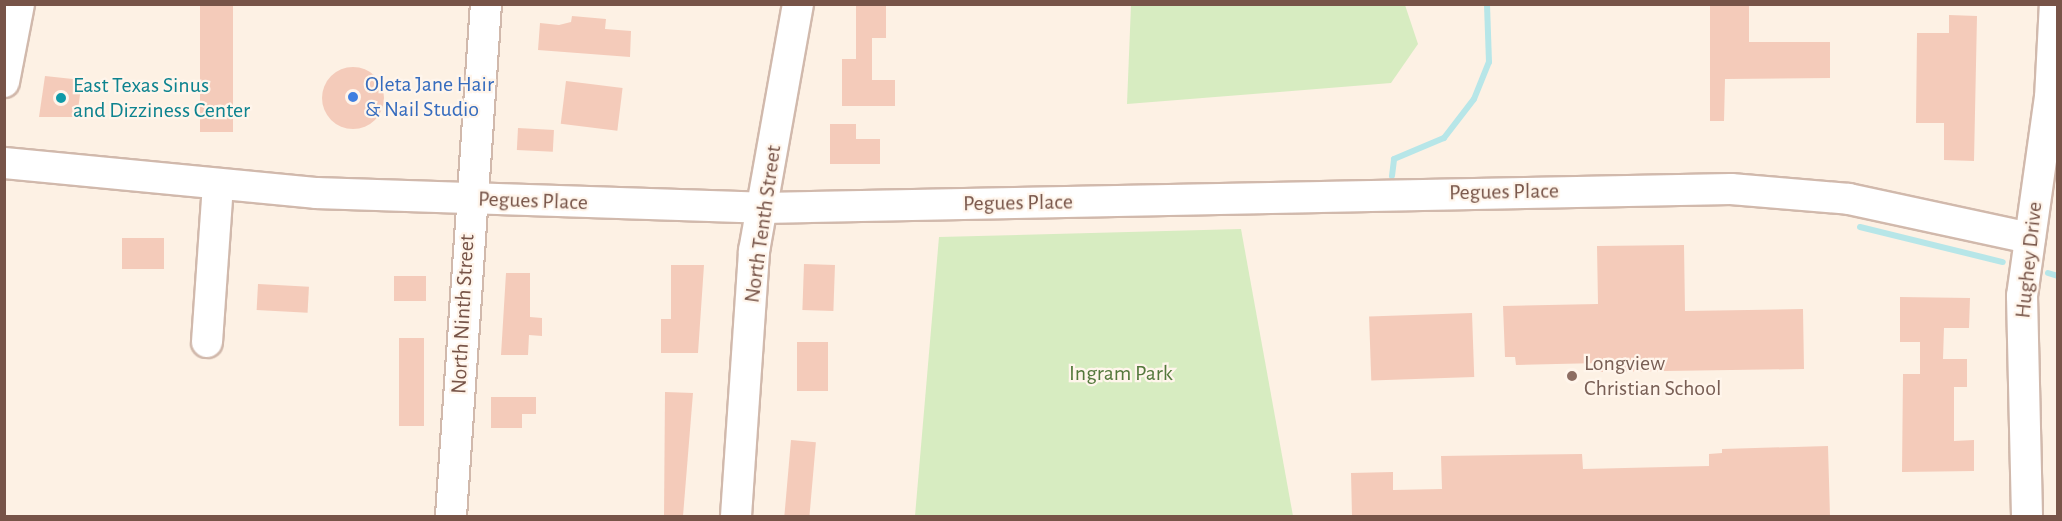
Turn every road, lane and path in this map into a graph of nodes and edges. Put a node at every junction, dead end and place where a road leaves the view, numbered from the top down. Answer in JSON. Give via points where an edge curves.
{"nodes":[{"id":1,"x":19,"y":4,"type":"edge"},
{"id":2,"x":486,"y":4,"type":"edge"},
{"id":3,"x":798,"y":4,"type":"edge"},
{"id":4,"x":2055,"y":4,"type":"edge"},
{"id":5,"x":2055,"y":75,"type":"edge"},
{"id":6,"x":4,"y":81,"type":"edge"},
{"id":7,"x":4,"y":163,"type":"edge"},
{"id":8,"x":218,"y":186,"type":"junction"},
{"id":9,"x":470,"y":199,"type":"junction"},
{"id":10,"x":763,"y":208,"type":"junction"},
{"id":11,"x":2030,"y":238,"type":"junction"},
{"id":12,"x":207,"y":342,"type":"dead end"},
{"id":13,"x":451,"y":516,"type":"edge"},
{"id":14,"x":736,"y":516,"type":"edge"},
{"id":15,"x":2027,"y":516,"type":"edge"}],
"edges":[{"from":1,"to":6,"type":"street"},
{"from":2,"to":9,"type":"street","name":"North Ninth Street"},
{"from":3,"to":10,"type":"street","name":"North Tenth Street"},
{"from":4,"to":5,"type":"street","name":"Hughey Drive"},
{"from":5,"to":11,"type":"street","name":"Hughey Drive"},
{"from":7,"to":8,"type":"street","name":"Pegues Place"},
{"from":8,"to":9,"type":"street","name":"Pegues Place"},
{"from":8,"to":12,"type":"street"},
{"from":9,"to":10,"type":"street","name":"Pegues Place"},
{"from":9,"to":13,"type":"street","name":"North Ninth Street"},
{"from":10,"to":11,"type":"street","name":"Pegues Place","via":[[1731,189],[1850,199]]},
{"from":10,"to":14,"type":"street","name":"North Tenth Street","via":[[754,251]]},
{"from":11,"to":15,"type":"street","name":"Hughey Drive","via":[[2022,306]]}]}
